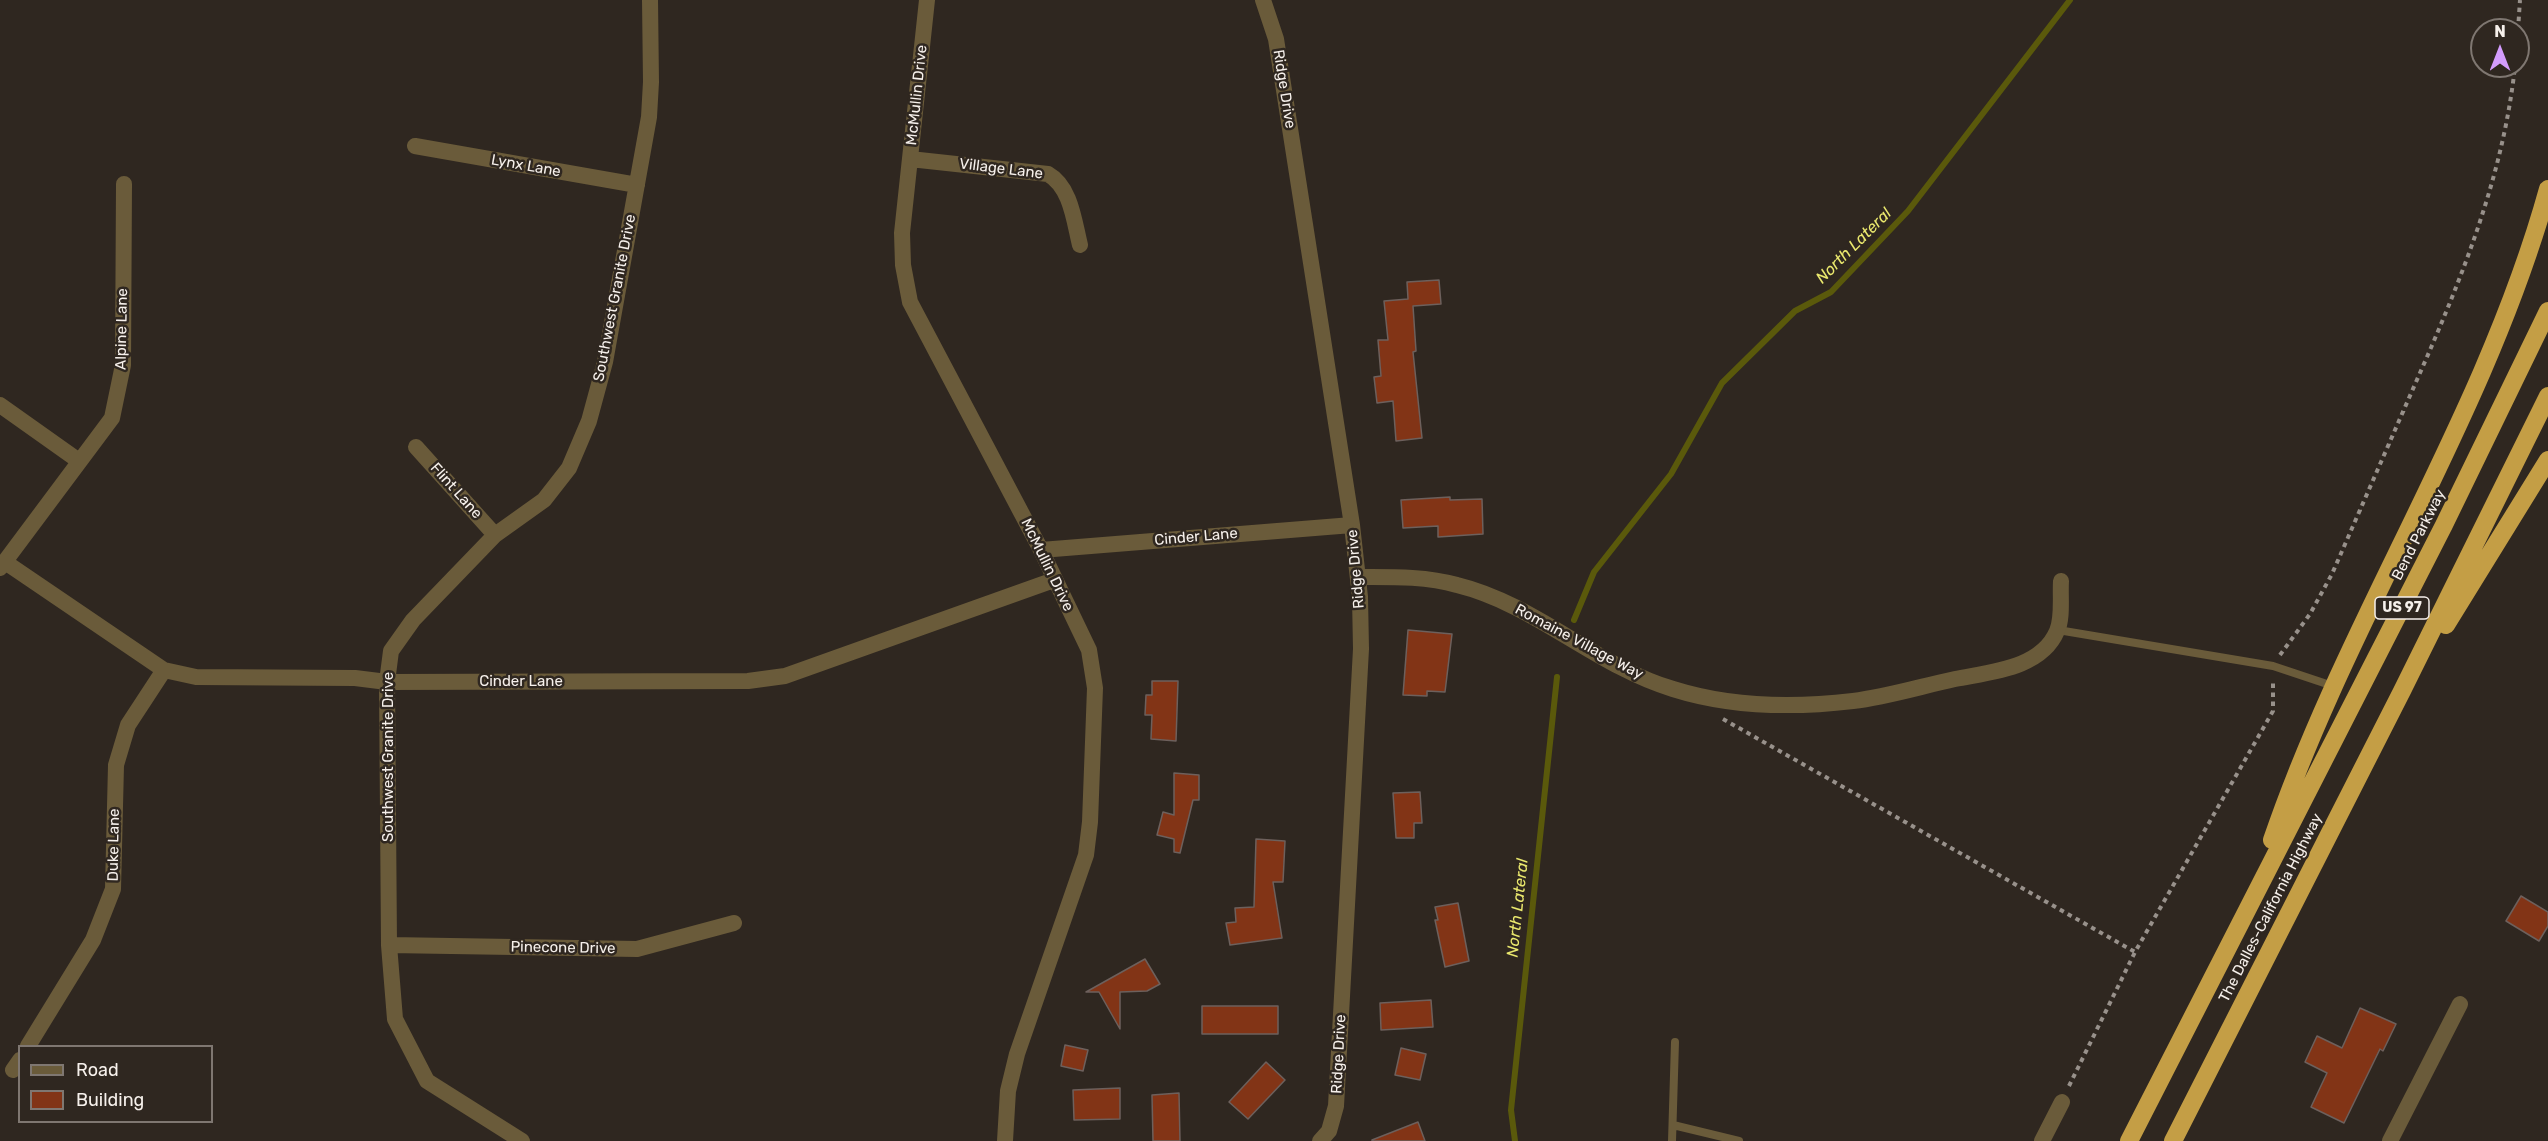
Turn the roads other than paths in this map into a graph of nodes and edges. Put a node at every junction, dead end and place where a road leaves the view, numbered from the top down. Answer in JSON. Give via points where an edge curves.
{"nodes":[{"id":1,"x":650,"y":0,"type":"edge"},
{"id":2,"x":927,"y":0,"type":"edge"},
{"id":3,"x":1263,"y":0,"type":"edge"},
{"id":4,"x":1268,"y":0,"type":"edge"},
{"id":5,"x":415,"y":146,"type":"dead end"},
{"id":6,"x":910,"y":159,"type":"junction"},
{"id":7,"x":124,"y":184,"type":"dead end"},
{"id":8,"x":637,"y":185,"type":"junction"},
{"id":9,"x":2548,"y":189,"type":"edge"},
{"id":10,"x":1080,"y":245,"type":"dead end"},
{"id":11,"x":2548,"y":311,"type":"edge"},
{"id":12,"x":2548,"y":396,"type":"edge"},
{"id":13,"x":0,"y":405,"type":"edge"},
{"id":14,"x":416,"y":447,"type":"dead end"},
{"id":15,"x":2548,"y":460,"type":"edge"},
{"id":16,"x":79,"y":461,"type":"junction"},
{"id":17,"x":1352,"y":525,"type":"junction"},
{"id":18,"x":495,"y":535,"type":"junction"},
{"id":19,"x":1041,"y":550,"type":"junction"},
{"id":20,"x":2,"y":565,"type":"edge"},
{"id":21,"x":1358,"y":577,"type":"junction"},
{"id":22,"x":1054,"y":580,"type":"junction"},
{"id":23,"x":2061,"y":581,"type":"dead end"},
{"id":24,"x":2058,"y":630,"type":"junction"},
{"id":25,"x":164,"y":670,"type":"junction"},
{"id":26,"x":387,"y":682,"type":"junction"},
{"id":27,"x":2336,"y":687,"type":"junction"},
{"id":28,"x":2402,"y":691,"type":"junction"},
{"id":29,"x":2251,"y":901,"type":"junction"},
{"id":30,"x":734,"y":923,"type":"dead end"},
{"id":31,"x":389,"y":945,"type":"junction"},
{"id":32,"x":2460,"y":1004,"type":"dead end"},
{"id":33,"x":1676,"y":1042,"type":"dead end"},
{"id":34,"x":28,"y":1045,"type":"edge"},
{"id":35,"x":2062,"y":1102,"type":"road end"},
{"id":36,"x":1673,"y":1125,"type":"junction"},
{"id":37,"x":522,"y":1141,"type":"edge"},
{"id":38,"x":1005,"y":1141,"type":"edge"},
{"id":39,"x":1320,"y":1141,"type":"edge"},
{"id":40,"x":1672,"y":1141,"type":"edge"},
{"id":41,"x":1739,"y":1141,"type":"edge"},
{"id":42,"x":2042,"y":1141,"type":"edge"},
{"id":43,"x":2129,"y":1141,"type":"edge"},
{"id":44,"x":2173,"y":1141,"type":"edge"},
{"id":45,"x":2390,"y":1141,"type":"edge"}],
"edges":[{"from":1,"to":8,"type":"street","name":"Southwest Granite Drive","via":[[649,117]]},
{"from":2,"to":6,"type":"street","name":"McMullin Drive"},
{"from":3,"to":4,"type":"street"},
{"from":3,"to":17,"type":"street","name":"Ridge Drive","via":[[1276,39]]},
{"from":5,"to":8,"type":"street","name":"Lynx Lane"},
{"from":6,"to":10,"type":"street","name":"Village Lane","via":[[1048,174],[1059,180],[1066,193]]},
{"from":6,"to":19,"type":"street","name":"McMullin Drive","via":[[902,233],[910,302]]},
{"from":7,"to":16,"type":"street","name":"Alpine Lane","via":[[123,365],[112,418]]},
{"from":8,"to":18,"type":"street","name":"Southwest Granite Drive","via":[[605,362],[589,421],[569,468],[544,500]]},
{"from":9,"to":27,"type":"highway","via":[[2498,330]]},
{"from":11,"to":29,"type":"highway","name":"Bend Parkway","number":"US 97","via":[[2476,462]]},
{"from":12,"to":28,"type":"highway","number":"US 97"},
{"from":13,"to":16,"type":"street"},
{"from":14,"to":18,"type":"street","name":"Flint Lane"},
{"from":15,"to":28,"type":"highway"},
{"from":16,"to":20,"type":"street","name":"Alpine Lane"},
{"from":17,"to":19,"type":"street","name":"Cinder Lane"},
{"from":17,"to":21,"type":"street","name":"Ridge Drive"},
{"from":18,"to":26,"type":"street","name":"Southwest Granite Drive","via":[[413,620],[391,651]]},
{"from":19,"to":22,"type":"street","name":"McMullin Drive"},
{"from":20,"to":25,"type":"street","name":"Cinder Lane"},
{"from":21,"to":24,"type":"street","name":"Romaine Village Way","via":[[1420,578],[1467,588],[1515,607],[1620,667],[1671,689],[1709,699],[1776,705],[1854,701],[2017,666],[2045,649]]},
{"from":21,"to":39,"type":"street","name":"Ridge Drive","via":[[1360,649],[1336,1106],[1329,1131]]},
{"from":22,"to":26,"type":"street","name":"Cinder Lane","via":[[784,676],[757,680]]},
{"from":22,"to":38,"type":"street","name":"McMullin Drive","via":[[1091,659],[1095,688],[1090,822],[1086,855],[1017,1054],[1008,1091]]},
{"from":23,"to":24,"type":"street"},
{"from":24,"to":27,"type":"lane","via":[[2273,666]]},
{"from":25,"to":26,"type":"street","name":"Cinder Lane","via":[[196,677],[355,678]]},
{"from":25,"to":34,"type":"street","name":"Duke Lane","via":[[128,725],[116,765],[113,889],[93,940]]},
{"from":26,"to":31,"type":"street","name":"Southwest Granite Drive"},
{"from":27,"to":29,"type":"highway","via":[[2285,804]]},
{"from":28,"to":44,"type":"highway","name":"The Dalles-California Highway","number":"US 97"},
{"from":29,"to":43,"type":"highway","name":"The Dalles-California Highway","number":"US 97"},
{"from":30,"to":31,"type":"street","name":"Pinecone Drive","via":[[637,949]]},
{"from":31,"to":37,"type":"street","name":"Southwest Granite Drive","via":[[395,1019],[427,1081]]},
{"from":32,"to":45,"type":"street"},
{"from":33,"to":36,"type":"lane"},
{"from":35,"to":42,"type":"street"},
{"from":36,"to":40,"type":"lane"},
{"from":36,"to":41,"type":"lane"}]}
